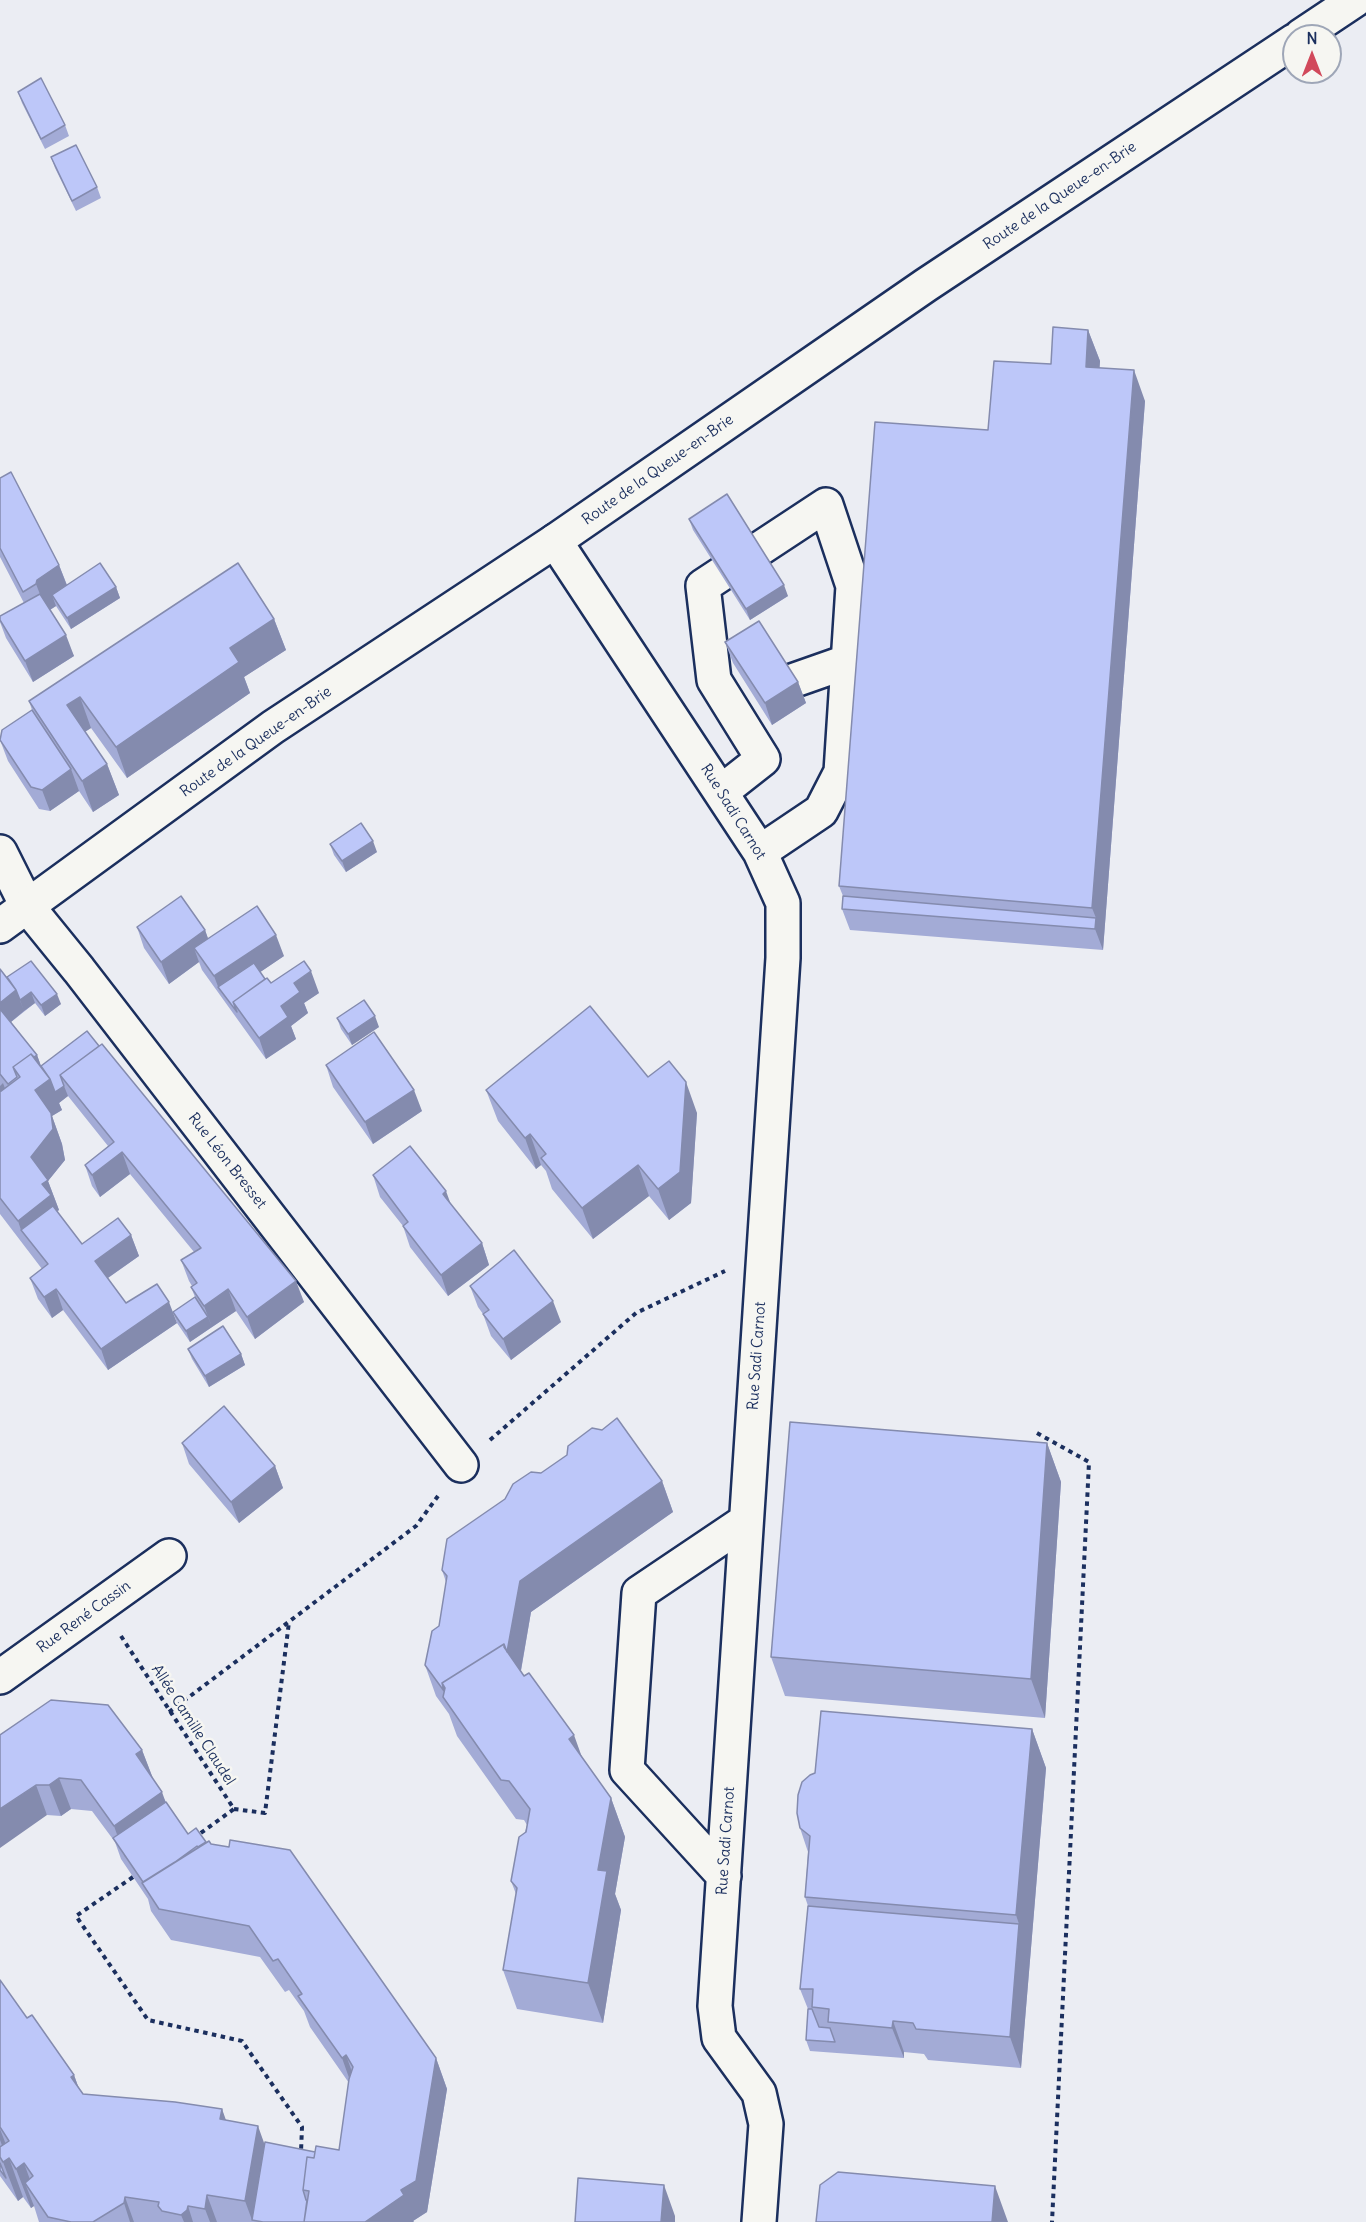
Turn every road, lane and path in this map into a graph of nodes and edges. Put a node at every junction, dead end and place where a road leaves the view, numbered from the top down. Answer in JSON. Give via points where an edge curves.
{"nodes":[{"id":1,"x":1355,"y":0,"type":"edge"},
{"id":2,"x":1319,"y":24,"type":"edge"},
{"id":3,"x":1282,"y":49,"type":"edge"},
{"id":4,"x":555,"y":542,"type":"junction"},
{"id":5,"x":849,"y":660,"type":"junction"},
{"id":6,"x":792,"y":681,"type":"edge"},
{"id":7,"x":721,"y":792,"type":"junction"},
{"id":8,"x":0,"y":852,"type":"edge"},
{"id":9,"x":760,"y":852,"type":"junction"},
{"id":10,"x":27,"y":906,"type":"junction"},
{"id":11,"x":0,"y":926,"type":"edge"},
{"id":12,"x":1038,"y":1433,"type":"dead end"},
{"id":13,"x":461,"y":1465,"type":"dead end"},
{"id":14,"x":746,"y":1521,"type":"junction"},
{"id":15,"x":169,"y":1557,"type":"dead end"},
{"id":16,"x":101,"y":1605,"type":"junction"},
{"id":17,"x":289,"y":1621,"type":"dead end"},
{"id":18,"x":0,"y":1677,"type":"edge"},
{"id":19,"x":234,"y":1809,"type":"junction"},
{"id":20,"x":197,"y":1836,"type":"edge"},
{"id":21,"x":724,"y":1876,"type":"junction"},
{"id":22,"x":133,"y":1877,"type":"edge"},
{"id":23,"x":301,"y":2158,"type":"edge"},
{"id":24,"x":759,"y":2222,"type":"edge"},
{"id":25,"x":1052,"y":2222,"type":"edge"}],
"edges":[{"from":1,"to":2,"type":"street"},
{"from":3,"to":4,"type":"street","name":"Route de la Queue-en-Brie","via":[[926,285]]},
{"from":4,"to":7,"type":"street","name":"Rue Sadi Carnot"},
{"from":4,"to":10,"type":"street","name":"Route de la Queue-en-Brie","via":[[273,727]]},
{"from":5,"to":6,"type":"street"},
{"from":5,"to":7,"type":"street","via":[[852,586],[826,505],[703,586],[714,680],[747,709],[763,759]]},
{"from":5,"to":9,"type":"street","via":[[841,772],[821,811]]},
{"from":7,"to":9,"type":"street","name":"Rue Sadi Carnot"},
{"from":8,"to":10,"type":"street","name":"Rue Léon Bresset"},
{"from":9,"to":14,"type":"street","name":"Rue Sadi Carnot","via":[[783,903],[783,958]]},
{"from":10,"to":11,"type":"street","name":"Route de la Queue-en-Brie"},
{"from":10,"to":13,"type":"street","name":"Rue Léon Bresset"},
{"from":12,"to":25,"type":"path","via":[[1089,1462]]},
{"from":14,"to":21,"type":"street","name":"Rue Sadi Carnot"},
{"from":14,"to":21,"type":"street","via":[[639,1593],[627,1770]]},
{"from":15,"to":16,"type":"street","name":"Rue René Cassin"},
{"from":16,"to":18,"type":"street","name":"Rue René Cassin"},
{"from":16,"to":19,"type":"path","name":"Allée Camille Claudel"},
{"from":17,"to":19,"type":"path","via":[[265,1813]]},
{"from":19,"to":20,"type":"path"},
{"from":21,"to":24,"type":"street","name":"Rue Sadi Carnot","via":[[715,2006],[719,2038],[759,2092],[766,2124]]},
{"from":22,"to":23,"type":"path","via":[[76,1916],[148,2020],[242,2041],[302,2127]]}]}
